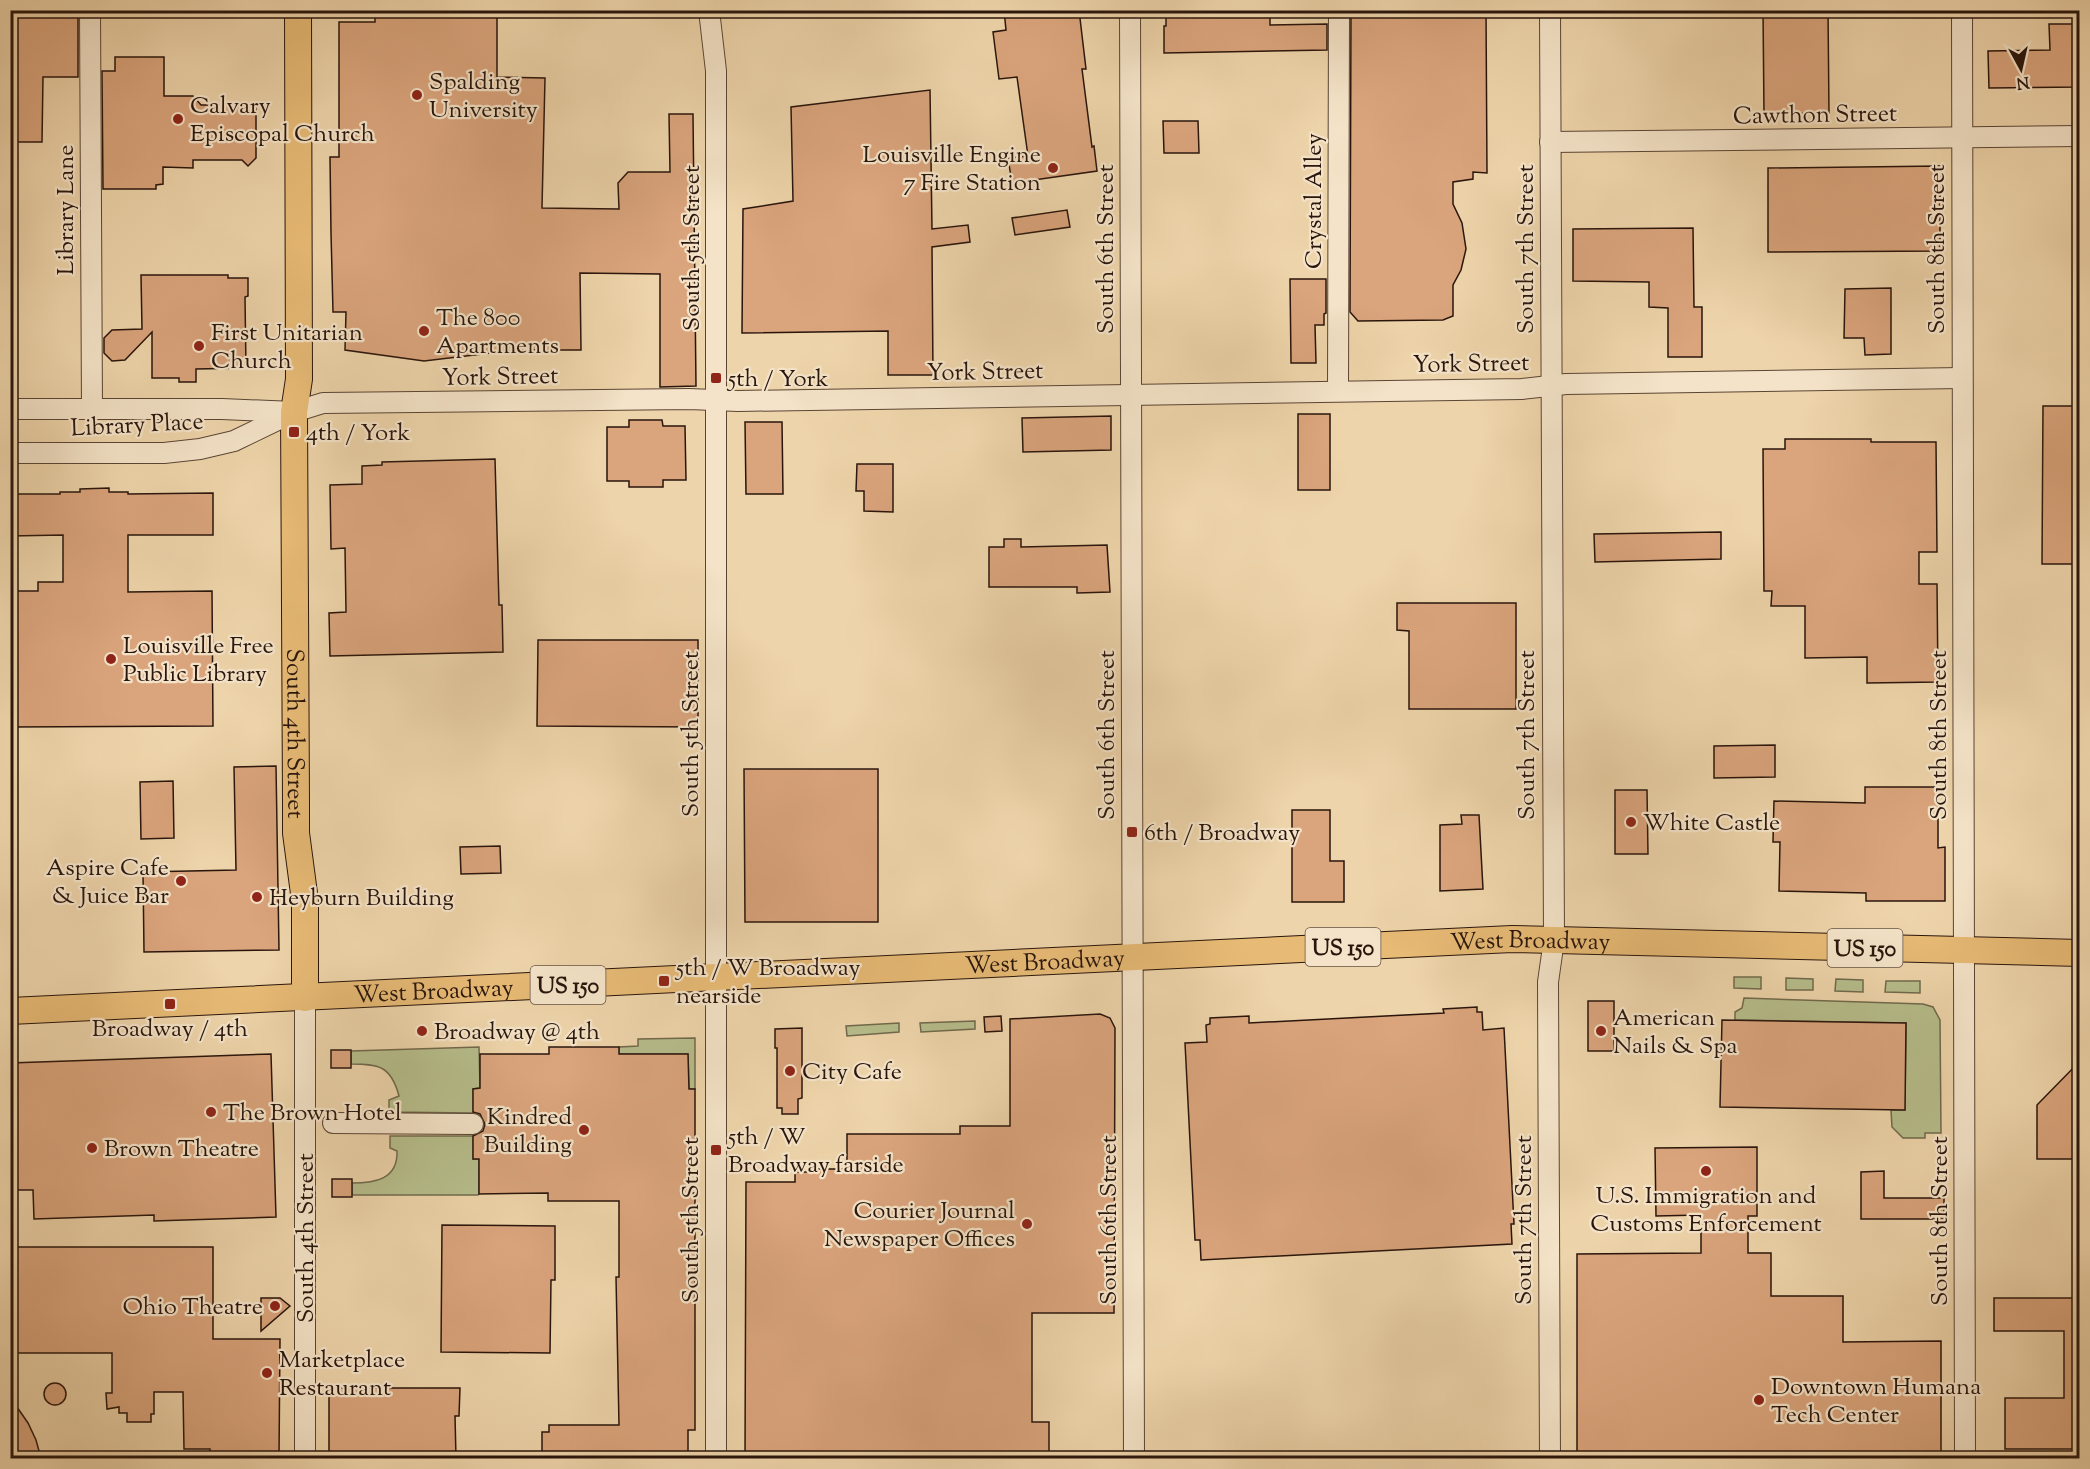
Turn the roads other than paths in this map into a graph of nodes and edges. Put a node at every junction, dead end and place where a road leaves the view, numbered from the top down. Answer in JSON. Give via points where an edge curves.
{"nodes":[{"id":1,"x":90,"y":10,"type":"edge"},
{"id":2,"x":298,"y":10,"type":"edge"},
{"id":3,"x":709,"y":10,"type":"edge"},
{"id":4,"x":1130,"y":10,"type":"edge"},
{"id":5,"x":1339,"y":10,"type":"edge"},
{"id":6,"x":1550,"y":10,"type":"edge"},
{"id":7,"x":1962,"y":10,"type":"edge"},
{"id":8,"x":2079,"y":136,"type":"edge"},
{"id":9,"x":1962,"y":137,"type":"junction"},
{"id":10,"x":1550,"y":142,"type":"junction"},
{"id":11,"x":1962,"y":378,"type":"junction"},
{"id":12,"x":1551,"y":386,"type":"junction"},
{"id":13,"x":1338,"y":391,"type":"junction"},
{"id":14,"x":1130,"y":394,"type":"junction"},
{"id":15,"x":716,"y":400,"type":"junction"},
{"id":16,"x":10,"y":409,"type":"edge"},
{"id":17,"x":92,"y":409,"type":"junction"},
{"id":18,"x":294,"y":412,"type":"junction"},
{"id":19,"x":10,"y":453,"type":"edge"},
{"id":20,"x":1554,"y":940,"type":"junction"},
{"id":21,"x":1964,"y":950,"type":"junction"},
{"id":22,"x":2079,"y":953,"type":"edge"},
{"id":23,"x":1133,"y":959,"type":"junction"},
{"id":24,"x":716,"y":978,"type":"junction"},
{"id":25,"x":305,"y":998,"type":"junction"},
{"id":26,"x":10,"y":1011,"type":"edge"},
{"id":27,"x":333,"y":1124,"type":"dead end"},
{"id":28,"x":473,"y":1124,"type":"dead end"},
{"id":29,"x":305,"y":1458,"type":"edge"},
{"id":30,"x":716,"y":1458,"type":"edge"},
{"id":31,"x":1134,"y":1458,"type":"edge"},
{"id":32,"x":1550,"y":1458,"type":"edge"},
{"id":33,"x":1965,"y":1458,"type":"edge"}],
"edges":[{"from":1,"to":17,"type":"street","name":"Library Lane"},
{"from":2,"to":18,"type":"main road","name":"South 4th Street","via":[[299,380]]},
{"from":3,"to":15,"type":"street","name":"South 5th Street","via":[[716,71]]},
{"from":4,"to":14,"type":"street","name":"South 6th Street"},
{"from":5,"to":13,"type":"street","name":"Crystal Alley"},
{"from":6,"to":10,"type":"street","name":"South 7th Street"},
{"from":7,"to":9,"type":"street","name":"South 8th Street"},
{"from":8,"to":9,"type":"street","name":"Cawthon Street"},
{"from":9,"to":10,"type":"street","name":"Cawthon Street"},
{"from":9,"to":11,"type":"street","name":"South 8th Street"},
{"from":10,"to":12,"type":"street","name":"South 7th Street"},
{"from":11,"to":12,"type":"street","name":"York Street"},
{"from":11,"to":21,"type":"street","name":"South 8th Street"},
{"from":12,"to":13,"type":"street","name":"York Street"},
{"from":12,"to":20,"type":"street","name":"South 7th Street"},
{"from":13,"to":14,"type":"street","name":"York Street"},
{"from":14,"to":15,"type":"street","name":"York Street"},
{"from":14,"to":23,"type":"street","name":"South 6th Street"},
{"from":15,"to":18,"type":"street","name":"York Street","via":[[323,403]]},
{"from":15,"to":24,"type":"street","name":"South 5th Street"},
{"from":16,"to":17,"type":"street","name":"York Street"},
{"from":17,"to":18,"type":"street","name":"York Street"},
{"from":18,"to":19,"type":"street","name":"Library Place","via":[[234,441],[200,449],[164,453]]},
{"from":18,"to":25,"type":"main road","name":"South 4th Street","via":[[296,833],[304,901]]},
{"from":20,"to":21,"type":"main road","name":"West Broadway","number":"US 150"},
{"from":20,"to":23,"type":"main road","name":"West Broadway","number":"US 150"},
{"from":20,"to":32,"type":"street","name":"South 7th Street","via":[[1548,982]]},
{"from":21,"to":22,"type":"main road","name":"West Broadway","number":"US 150"},
{"from":21,"to":33,"type":"street","name":"South 8th Street"},
{"from":23,"to":24,"type":"main road","name":"West Broadway","number":"US 150"},
{"from":23,"to":31,"type":"street","name":"South 6th Street"},
{"from":24,"to":25,"type":"main road","name":"West Broadway","number":"US 150"},
{"from":24,"to":30,"type":"street","name":"South 5th Street"},
{"from":25,"to":26,"type":"main road","name":"West Broadway","number":"US 150"},
{"from":25,"to":29,"type":"street","name":"South 4th Street"},
{"from":27,"to":28,"type":"street"}]}
